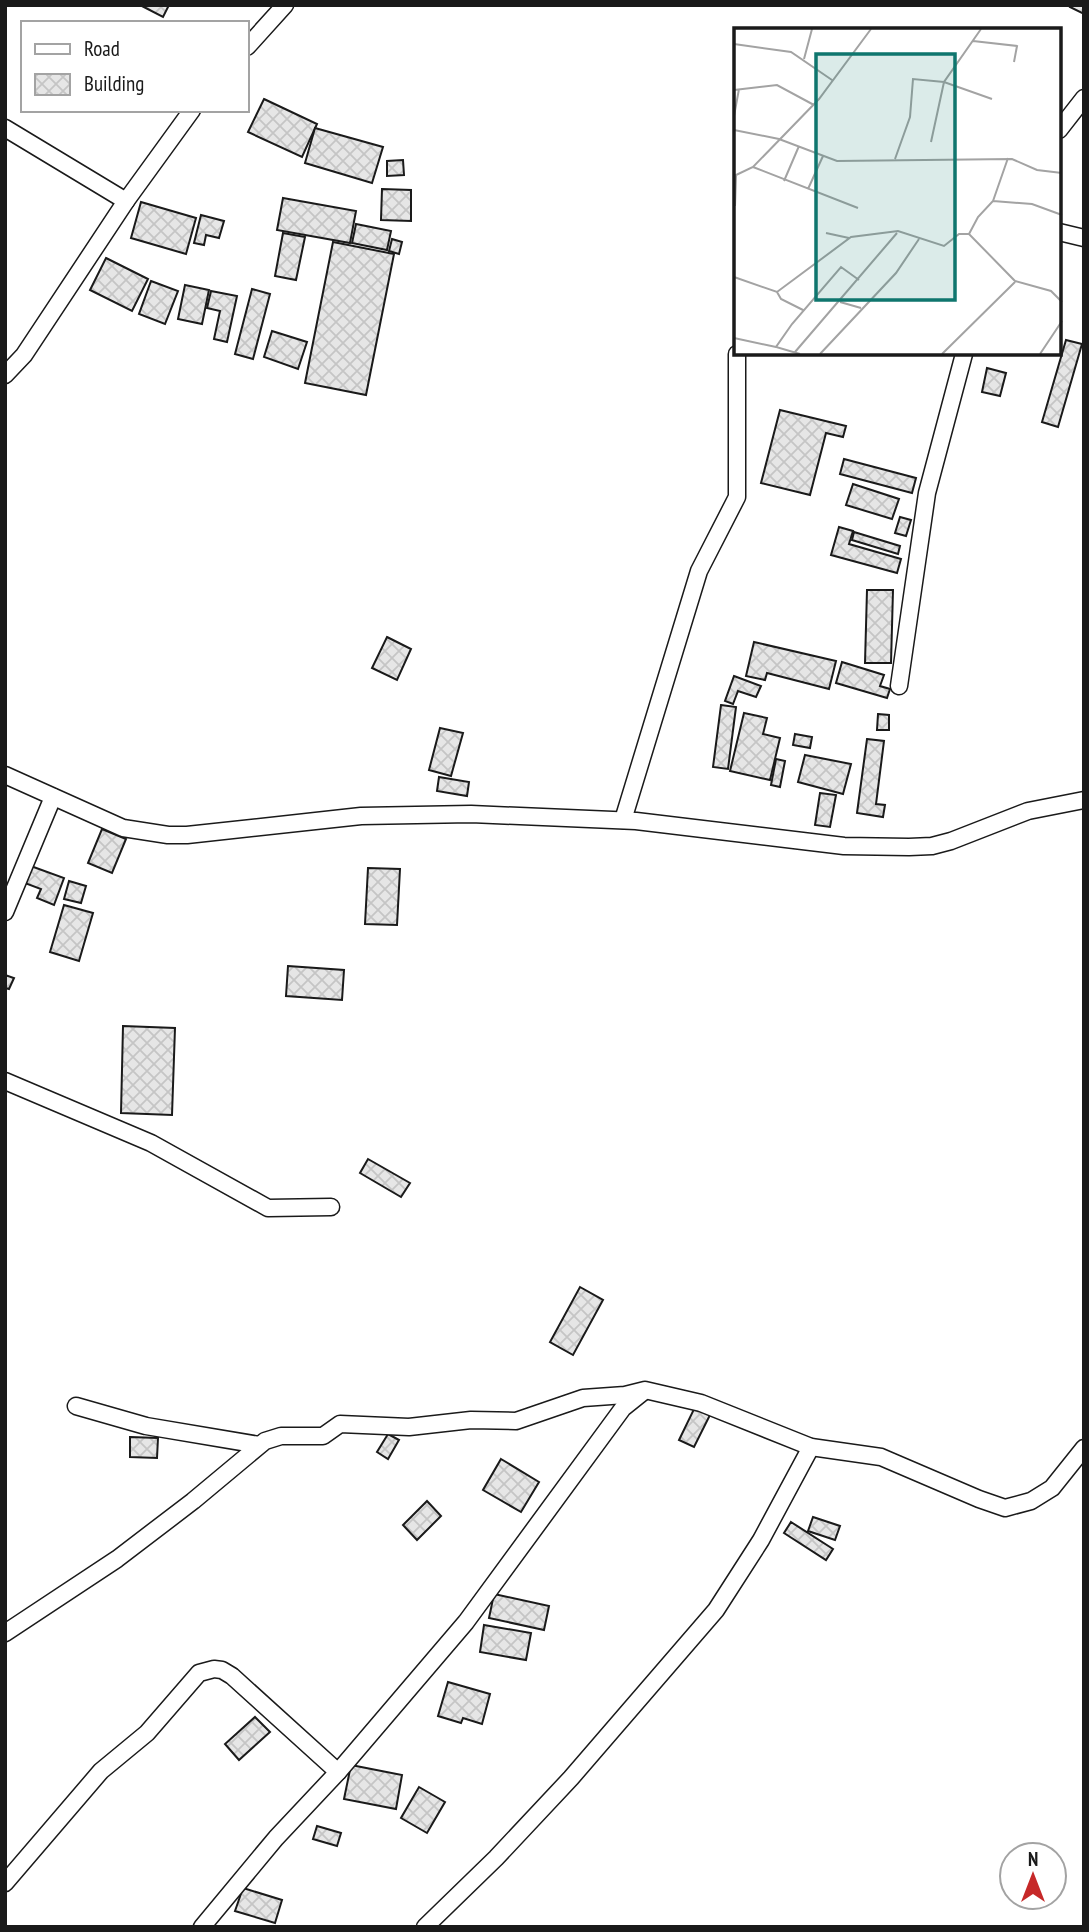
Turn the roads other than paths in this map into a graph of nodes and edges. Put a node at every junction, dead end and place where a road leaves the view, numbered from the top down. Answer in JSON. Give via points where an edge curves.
{"nodes":[{"id":1,"x":285,"y":5,"type":"edge"},
{"id":2,"x":248,"y":46,"type":"edge"},
{"id":3,"x":1084,"y":98,"type":"edge"},
{"id":4,"x":191,"y":112,"type":"edge"},
{"id":5,"x":1061,"y":127,"type":"edge"},
{"id":6,"x":5,"y":128,"type":"edge"},
{"id":7,"x":126,"y":201,"type":"junction"},
{"id":8,"x":1061,"y":232,"type":"edge"},
{"id":9,"x":1084,"y":238,"type":"edge"},
{"id":10,"x":737,"y":355,"type":"edge"},
{"id":11,"x":964,"y":355,"type":"edge"},
{"id":12,"x":5,"y":375,"type":"edge"},
{"id":13,"x":900,"y":686,"type":"dead end"},
{"id":14,"x":5,"y":775,"type":"edge"},
{"id":15,"x":53,"y":797,"type":"junction"},
{"id":16,"x":1084,"y":800,"type":"edge"},
{"id":17,"x":622,"y":820,"type":"junction"},
{"id":18,"x":5,"y":912,"type":"edge"},
{"id":19,"x":5,"y":1081,"type":"edge"},
{"id":20,"x":331,"y":1207,"type":"dead end"},
{"id":21,"x":645,"y":1390,"type":"junction"},
{"id":22,"x":76,"y":1406,"type":"dead end"},
{"id":23,"x":259,"y":1445,"type":"junction"},
{"id":24,"x":811,"y":1447,"type":"junction"},
{"id":25,"x":1084,"y":1448,"type":"edge"},
{"id":26,"x":5,"y":1633,"type":"edge"},
{"id":27,"x":338,"y":1772,"type":"junction"},
{"id":28,"x":5,"y":1883,"type":"edge"},
{"id":29,"x":202,"y":1927,"type":"edge"},
{"id":30,"x":425,"y":1927,"type":"edge"}],
"edges":[{"from":1,"to":2,"type":"street"},
{"from":3,"to":5,"type":"street"},
{"from":4,"to":7,"type":"street"},
{"from":6,"to":7,"type":"street"},
{"from":7,"to":12,"type":"street","via":[[24,355]]},
{"from":8,"to":9,"type":"street"},
{"from":10,"to":17,"type":"street","via":[[737,497],[699,571]]},
{"from":11,"to":13,"type":"street","via":[[927,493]]},
{"from":14,"to":15,"type":"street"},
{"from":15,"to":17,"type":"street","via":[[123,828],[168,835],[399,814]]},
{"from":15,"to":18,"type":"street"},
{"from":16,"to":17,"type":"street","via":[[1028,811],[951,841],[909,847],[844,846]]},
{"from":19,"to":20,"type":"street","via":[[151,1143],[268,1208]]},
{"from":21,"to":23,"type":"street","via":[[583,1398],[516,1420],[409,1427],[341,1424],[323,1436],[281,1436]]},
{"from":21,"to":24,"type":"street","via":[[701,1403]]},
{"from":21,"to":27,"type":"street","via":[[623,1408],[466,1622]]},
{"from":22,"to":23,"type":"street","via":[[146,1426]]},
{"from":23,"to":26,"type":"street","via":[[117,1559]]},
{"from":24,"to":25,"type":"street","via":[[881,1457],[1005,1508],[1031,1501],[1052,1488]]},
{"from":24,"to":30,"type":"street","via":[[761,1540],[716,1609],[571,1778]]},
{"from":27,"to":28,"type":"street","via":[[232,1676],[214,1669],[199,1673],[147,1733],[101,1771]]},
{"from":27,"to":29,"type":"street"}]}
